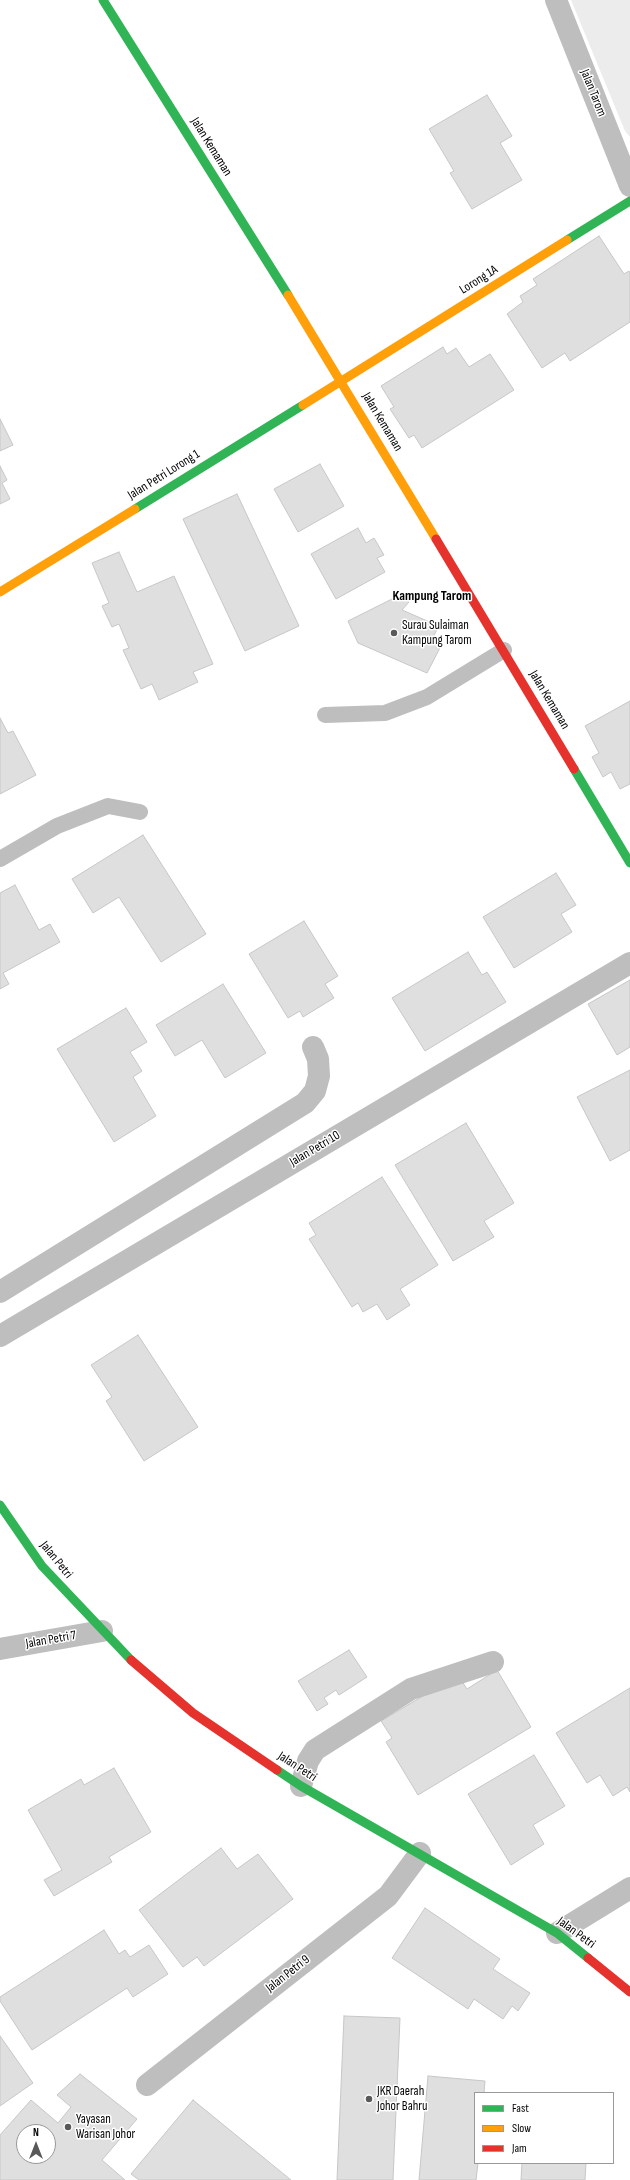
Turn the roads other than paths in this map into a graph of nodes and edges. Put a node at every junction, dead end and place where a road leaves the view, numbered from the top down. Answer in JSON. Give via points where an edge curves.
{"nodes":[{"id":1,"x":103,"y":0,"type":"edge"},
{"id":2,"x":556,"y":0,"type":"edge"},
{"id":3,"x":630,"y":186,"type":"edge"},
{"id":4,"x":630,"y":201,"type":"edge"},
{"id":5,"x":342,"y":381,"type":"junction"},
{"id":6,"x":0,"y":592,"type":"edge"},
{"id":7,"x":504,"y":650,"type":"junction"},
{"id":8,"x":325,"y":715,"type":"dead end"},
{"id":9,"x":140,"y":812,"type":"dead end"},
{"id":10,"x":0,"y":859,"type":"edge"},
{"id":11,"x":630,"y":863,"type":"edge"},
{"id":12,"x":630,"y":963,"type":"edge"},
{"id":13,"x":314,"y":1046,"type":"dead end"},
{"id":14,"x":0,"y":1292,"type":"edge"},
{"id":15,"x":0,"y":1336,"type":"edge"},
{"id":16,"x":0,"y":1505,"type":"edge"},
{"id":17,"x":102,"y":1631,"type":"junction"},
{"id":18,"x":0,"y":1649,"type":"edge"},
{"id":19,"x":493,"y":1662,"type":"dead end"},
{"id":20,"x":301,"y":1786,"type":"junction"},
{"id":21,"x":420,"y":1853,"type":"junction"},
{"id":22,"x":630,"y":1888,"type":"edge"},
{"id":23,"x":557,"y":1933,"type":"junction"},
{"id":24,"x":630,"y":1992,"type":"edge"},
{"id":25,"x":146,"y":2085,"type":"dead end"}],
"edges":[{"from":1,"to":5,"type":"street","name":"Jalan Kemaman"},
{"from":2,"to":3,"type":"street","name":"Jalan Tarom"},
{"from":4,"to":5,"type":"street","name":"Lorong 1A"},
{"from":5,"to":6,"type":"street","name":"Jalan Petri Lorong 1"},
{"from":5,"to":7,"type":"street","name":"Jalan Kemaman"},
{"from":7,"to":8,"type":"lane","via":[[426,697],[385,713]]},
{"from":7,"to":11,"type":"street","name":"Jalan Kemaman"},
{"from":9,"to":10,"type":"lane","via":[[108,806],[57,826]]},
{"from":12,"to":15,"type":"street","name":"Jalan Petri 10"},
{"from":13,"to":14,"type":"street","via":[[319,1076],[315,1091],[305,1103]]},
{"from":16,"to":17,"type":"street","name":"Jalan Petri","via":[[42,1566]]},
{"from":17,"to":18,"type":"street","name":"Jalan Petri 7"},
{"from":17,"to":20,"type":"street","name":"Jalan Petri","via":[[123,1653],[194,1712]]},
{"from":19,"to":20,"type":"street","via":[[412,1690],[315,1750],[308,1761]]},
{"from":20,"to":21,"type":"street","name":"Jalan Petri"},
{"from":21,"to":23,"type":"street","name":"Jalan Petri"},
{"from":21,"to":25,"type":"street","name":"Jalan Petri 9","via":[[388,1896]]},
{"from":22,"to":23,"type":"street"},
{"from":23,"to":24,"type":"street","name":"Jalan Petri"}]}
